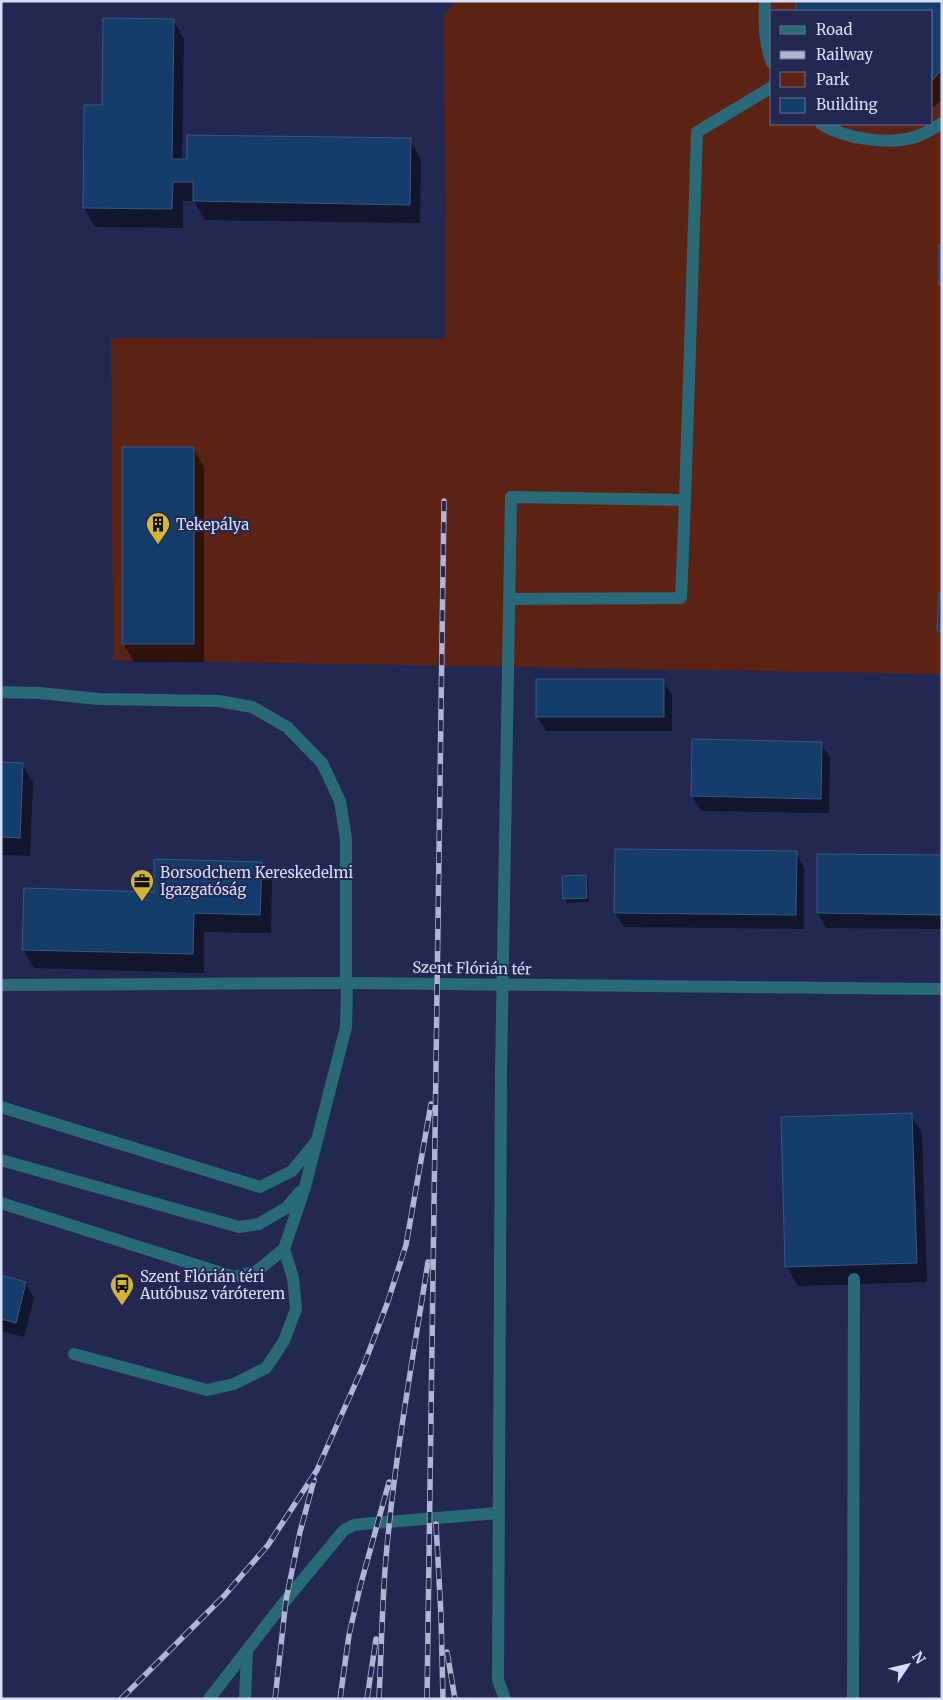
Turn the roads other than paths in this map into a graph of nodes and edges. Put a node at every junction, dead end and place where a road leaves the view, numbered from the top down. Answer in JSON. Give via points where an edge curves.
{"nodes":[{"id":1,"x":765,"y":1,"type":"edge"},
{"id":2,"x":770,"y":58,"type":"edge"},
{"id":3,"x":770,"y":89,"type":"edge"},
{"id":4,"x":942,"y":123,"type":"edge"},
{"id":5,"x":824,"y":125,"type":"edge"},
{"id":6,"x":685,"y":500,"type":"junction"},
{"id":7,"x":510,"y":599,"type":"junction"},
{"id":8,"x":1,"y":692,"type":"edge"},
{"id":9,"x":346,"y":984,"type":"junction"},
{"id":10,"x":1,"y":985,"type":"edge"},
{"id":11,"x":503,"y":985,"type":"junction"},
{"id":12,"x":942,"y":989,"type":"edge"},
{"id":13,"x":1,"y":1107,"type":"edge"},
{"id":14,"x":317,"y":1140,"type":"junction"},
{"id":15,"x":1,"y":1160,"type":"edge"},
{"id":16,"x":305,"y":1187,"type":"junction"},
{"id":17,"x":1,"y":1203,"type":"edge"},
{"id":18,"x":284,"y":1249,"type":"junction"},
{"id":19,"x":854,"y":1279,"type":"dead end"},
{"id":20,"x":74,"y":1354,"type":"dead end"},
{"id":21,"x":499,"y":1513,"type":"junction"},
{"id":22,"x":247,"y":1651,"type":"junction"},
{"id":23,"x":209,"y":1699,"type":"edge"},
{"id":24,"x":245,"y":1699,"type":"edge"},
{"id":25,"x":505,"y":1699,"type":"edge"},
{"id":26,"x":853,"y":1699,"type":"edge"}],
"edges":[{"from":1,"to":2,"type":"street","via":[[766,49]]},
{"from":3,"to":6,"type":"street","via":[[697,132]]},
{"from":4,"to":5,"type":"street","via":[[918,136],[892,142],[834,131]]},
{"from":6,"to":7,"type":"street","via":[[682,598]]},
{"from":6,"to":7,"type":"street","via":[[511,497]]},
{"from":7,"to":11,"type":"street"},
{"from":8,"to":9,"type":"street","via":[[99,699],[219,701],[252,707],[287,727],[322,763],[340,801],[346,839]]},
{"from":9,"to":10,"type":"street","name":"Szent Flórián tér"},
{"from":9,"to":11,"type":"street","name":"Szent Flórián tér"},
{"from":9,"to":14,"type":"street","via":[[346,1027]]},
{"from":11,"to":12,"type":"street","name":"Szent Flórián tér"},
{"from":11,"to":21,"type":"street"},
{"from":13,"to":14,"type":"street","via":[[260,1187],[292,1171]]},
{"from":14,"to":16,"type":"street"},
{"from":15,"to":16,"type":"street","via":[[239,1227],[259,1224],[280,1212]]},
{"from":16,"to":18,"type":"street"},
{"from":17,"to":18,"type":"street","via":[[234,1277],[257,1271]]},
{"from":18,"to":20,"type":"street","via":[[293,1278],[296,1309],[284,1341],[266,1368],[234,1384],[208,1390]]},
{"from":19,"to":26,"type":"street"},
{"from":21,"to":22,"type":"street","via":[[362,1524],[344,1530]]},
{"from":21,"to":25,"type":"street","via":[[498,1680]]},
{"from":22,"to":23,"type":"street"},
{"from":22,"to":24,"type":"street"}]}
